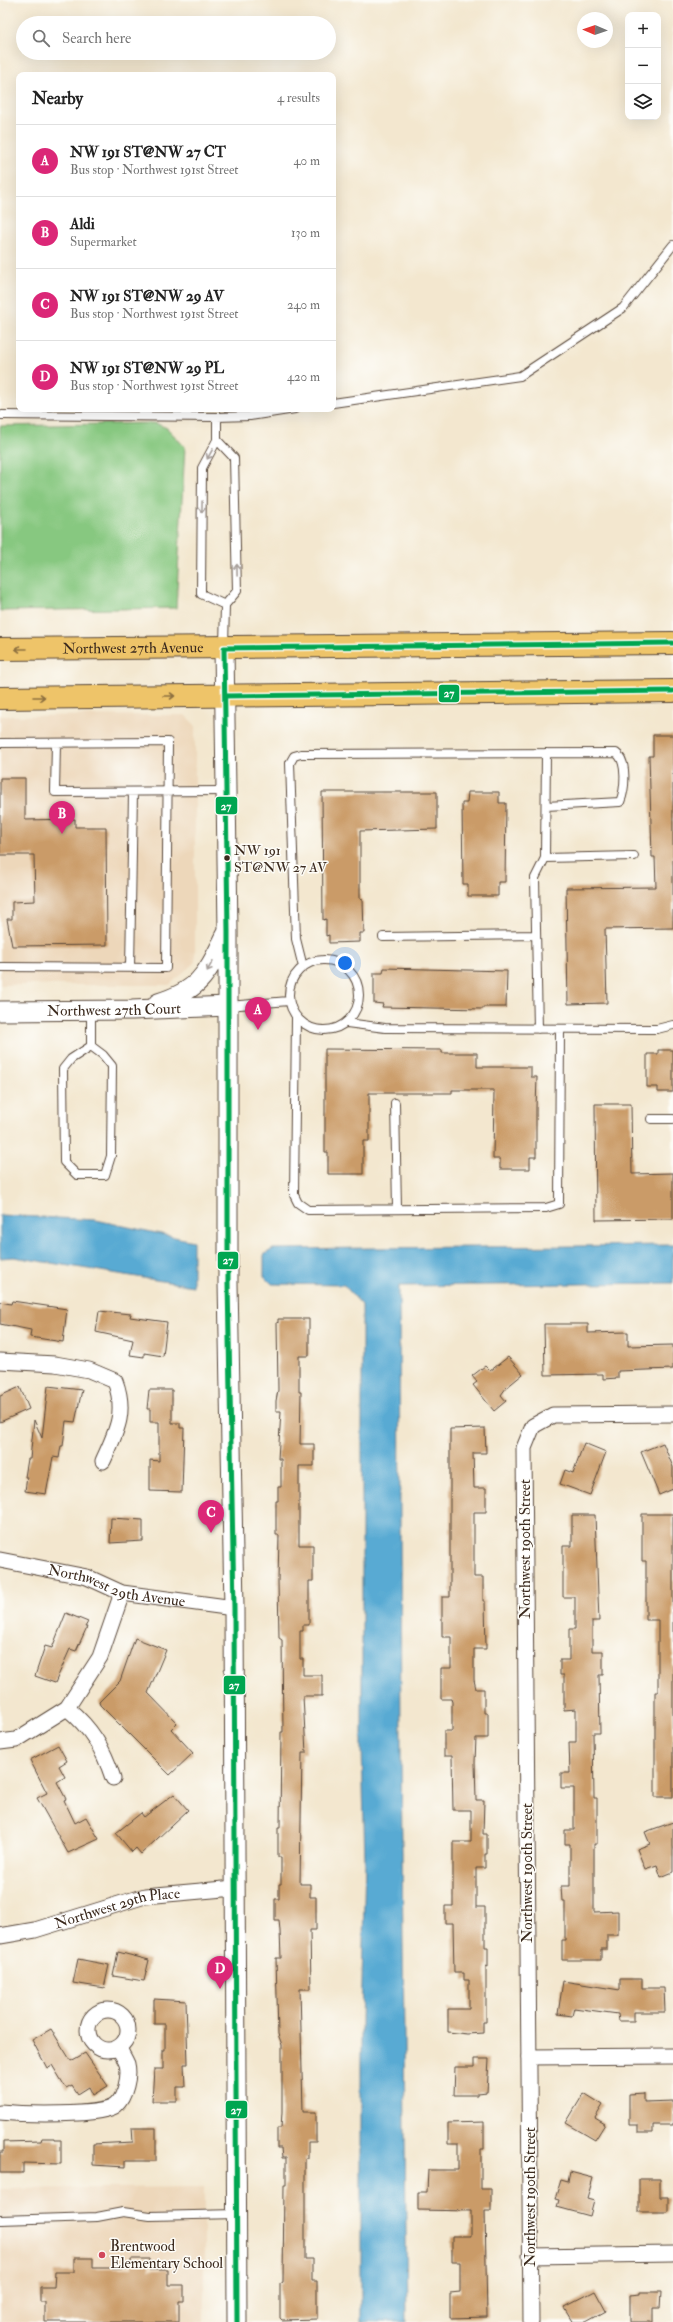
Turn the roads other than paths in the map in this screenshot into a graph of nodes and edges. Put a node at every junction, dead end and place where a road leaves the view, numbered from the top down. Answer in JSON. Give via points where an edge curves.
{"nodes":[{"id":1,"x":673,"y":245,"type":"edge"},
{"id":2,"x":336,"y":403,"type":"edge"},
{"id":3,"x":276,"y":412,"type":"edge"},
{"id":4,"x":0,"y":416,"type":"edge"},
{"id":5,"x":217,"y":417,"type":"junction"},
{"id":6,"x":217,"y":440,"type":"junction"},
{"id":7,"x":225,"y":605,"type":"junction"},
{"id":8,"x":673,"y":643,"type":"edge"},
{"id":9,"x":224,"y":648,"type":"junction"},
{"id":10,"x":0,"y":649,"type":"edge"},
{"id":11,"x":673,"y":691,"type":"edge"},
{"id":12,"x":225,"y":696,"type":"junction"},
{"id":13,"x":0,"y":698,"type":"edge"},
{"id":14,"x":0,"y":743,"type":"edge"},
{"id":15,"x":56,"y":743,"type":"junction"},
{"id":16,"x":546,"y":753,"type":"junction"},
{"id":17,"x":226,"y":791,"type":"junction"},
{"id":18,"x":133,"y":792,"type":"junction"},
{"id":19,"x":168,"y":792,"type":"junction"},
{"id":20,"x":546,"y":806,"type":"junction"},
{"id":21,"x":634,"y":856,"type":"dead end"},
{"id":22,"x":545,"y":858,"type":"junction"},
{"id":23,"x":228,"y":931,"type":"junction"},
{"id":24,"x":536,"y":936,"type":"junction"},
{"id":25,"x":383,"y":937,"type":"dead end"},
{"id":26,"x":0,"y":967,"type":"edge"},
{"id":27,"x":303,"y":967,"type":"junction"},
{"id":28,"x":130,"y":968,"type":"junction"},
{"id":29,"x":289,"y":1001,"type":"junction"},
{"id":30,"x":228,"y":1006,"type":"junction"},
{"id":31,"x":91,"y":1010,"type":"junction"},
{"id":32,"x":132,"y":1010,"type":"junction"},
{"id":33,"x":0,"y":1011,"type":"edge"},
{"id":34,"x":296,"y":1018,"type":"junction"},
{"id":35,"x":347,"y":1023,"type":"junction"},
{"id":36,"x":673,"y":1025,"type":"edge"},
{"id":37,"x":538,"y":1029,"type":"junction"},
{"id":38,"x":560,"y":1029,"type":"junction"},
{"id":39,"x":91,"y":1046,"type":"junction"},
{"id":40,"x":396,"y":1103,"type":"dead end"},
{"id":41,"x":673,"y":1119,"type":"edge"},
{"id":42,"x":651,"y":1120,"type":"dead end"},
{"id":43,"x":397,"y":1209,"type":"junction"},
{"id":44,"x":0,"y":1361,"type":"edge"},
{"id":45,"x":673,"y":1414,"type":"edge"},
{"id":46,"x":104,"y":1461,"type":"dead end"},
{"id":47,"x":0,"y":1560,"type":"edge"},
{"id":48,"x":122,"y":1593,"type":"junction"},
{"id":49,"x":234,"y":1608,"type":"junction"},
{"id":50,"x":67,"y":1708,"type":"junction"},
{"id":51,"x":0,"y":1742,"type":"edge"},
{"id":52,"x":113,"y":1778,"type":"dead end"},
{"id":53,"x":235,"y":1888,"type":"junction"},
{"id":54,"x":0,"y":1936,"type":"edge"},
{"id":55,"x":119,"y":2048,"type":"dead end"},
{"id":56,"x":673,"y":2056,"type":"edge"},
{"id":57,"x":529,"y":2057,"type":"junction"},
{"id":58,"x":0,"y":2112,"type":"edge"},
{"id":59,"x":237,"y":2214,"type":"junction"},
{"id":60,"x":0,"y":2220,"type":"edge"},
{"id":61,"x":673,"y":2254,"type":"edge"},
{"id":62,"x":530,"y":2256,"type":"junction"},
{"id":63,"x":237,"y":2322,"type":"edge"},
{"id":64,"x":531,"y":2322,"type":"edge"}],
"edges":[{"from":1,"to":2,"type":"lane","via":[[623,308],[520,376]]},
{"from":3,"to":5,"type":"lane"},
{"from":4,"to":5,"type":"lane"},
{"from":5,"to":6,"type":"lane"},
{"from":7,"to":6,"type":"lane","one_way":true,"via":[[237,591],[234,458]]},
{"from":6,"to":7,"type":"lane","one_way":true,"via":[[202,468],[201,594]]},
{"from":7,"to":9,"type":"lane"},
{"from":8,"to":9,"type":"main road","name":"Northwest 27th Avenue"},
{"from":9,"to":10,"type":"main road","name":"Northwest 27th Avenue","one_way":true},
{"from":9,"to":12,"type":"street"},
{"from":11,"to":12,"type":"main road"},
{"from":13,"to":12,"type":"main road","one_way":true},
{"from":12,"to":17,"type":"street"},
{"from":14,"to":15,"type":"lane"},
{"from":15,"to":18,"type":"lane","via":[[56,792]]},
{"from":15,"to":19,"type":"lane","via":[[168,742]]},
{"from":16,"to":20,"type":"lane"},
{"from":16,"to":20,"type":"lane","via":[[616,753],[623,761],[623,795],[620,802]]},
{"from":16,"to":27,"type":"lane","via":[[294,756],[290,763],[296,939]]},
{"from":17,"to":19,"type":"lane"},
{"from":17,"to":23,"type":"street"},
{"from":18,"to":19,"type":"lane"},
{"from":18,"to":28,"type":"lane"},
{"from":19,"to":28,"type":"lane","via":[[166,968]]},
{"from":20,"to":22,"type":"lane"},
{"from":21,"to":22,"type":"lane"},
{"from":22,"to":24,"type":"lane","via":[[535,878]]},
{"from":23,"to":30,"type":"street"},
{"from":23,"to":32,"type":"street","one_way":true,"via":[[208,971],[194,988],[177,997]]},
{"from":24,"to":25,"type":"lane"},
{"from":24,"to":37,"type":"lane"},
{"from":26,"to":28,"type":"lane"},
{"from":27,"to":29,"type":"lane","via":[[294,977]]},
{"from":27,"to":35,"type":"lane","via":[[310,963],[335,961],[354,975],[359,985],[360,998],[354,1016]]},
{"from":29,"to":30,"type":"lane"},
{"from":29,"to":34,"type":"lane"},
{"from":30,"to":32,"type":"street","name":"Northwest 27th Court"},
{"from":30,"to":49,"type":"street","via":[[228,1283]]},
{"from":31,"to":32,"type":"street","name":"Northwest 27th Court"},
{"from":31,"to":33,"type":"street","name":"Northwest 27th Court"},
{"from":31,"to":39,"type":"lane"},
{"from":34,"to":35,"type":"lane","via":[[314,1029],[327,1030]]},
{"from":34,"to":43,"type":"lane","via":[[294,1195],[298,1203],[308,1210]]},
{"from":35,"to":37,"type":"lane","via":[[385,1028]]},
{"from":36,"to":38,"type":"lane","via":[[657,1030]]},
{"from":37,"to":38,"type":"lane"},
{"from":38,"to":43,"type":"lane","via":[[559,1204],[546,1208]]},
{"from":39,"to":39,"type":"lane","via":[[71,1059],[63,1068],[64,1162],[77,1175],[105,1175],[111,1156],[112,1066]]},
{"from":40,"to":43,"type":"lane"},
{"from":41,"to":42,"type":"lane"},
{"from":44,"to":46,"type":"street","via":[[55,1364],[89,1370],[115,1381],[121,1396],[120,1423]]},
{"from":45,"to":57,"type":"street","name":"Northwest 190th Street","via":[[552,1415],[533,1426],[524,1448]]},
{"from":47,"to":48,"type":"street","name":"Northwest 29th Avenue","via":[[87,1577]]},
{"from":48,"to":49,"type":"street","name":"Northwest 29th Avenue"},
{"from":48,"to":50,"type":"street","via":[[100,1657]]},
{"from":49,"to":53,"type":"street"},
{"from":50,"to":51,"type":"street","via":[[16,1740]]},
{"from":50,"to":52,"type":"street","via":[[82,1721],[104,1751]]},
{"from":53,"to":54,"type":"street","name":"Northwest 29th Place","via":[[145,1896],[35,1930]]},
{"from":53,"to":59,"type":"street"},
{"from":55,"to":58,"type":"street","via":[[127,2065],[126,2087],[116,2105],[100,2112]]},
{"from":56,"to":57,"type":"street"},
{"from":57,"to":62,"type":"street","name":"Northwest 190th Street"},
{"from":59,"to":60,"type":"lane","via":[[150,2216],[123,2212],[96,2217]]},
{"from":59,"to":63,"type":"street"},
{"from":61,"to":62,"type":"street"},
{"from":62,"to":64,"type":"street","name":"Northwest 190th Street"}]}
